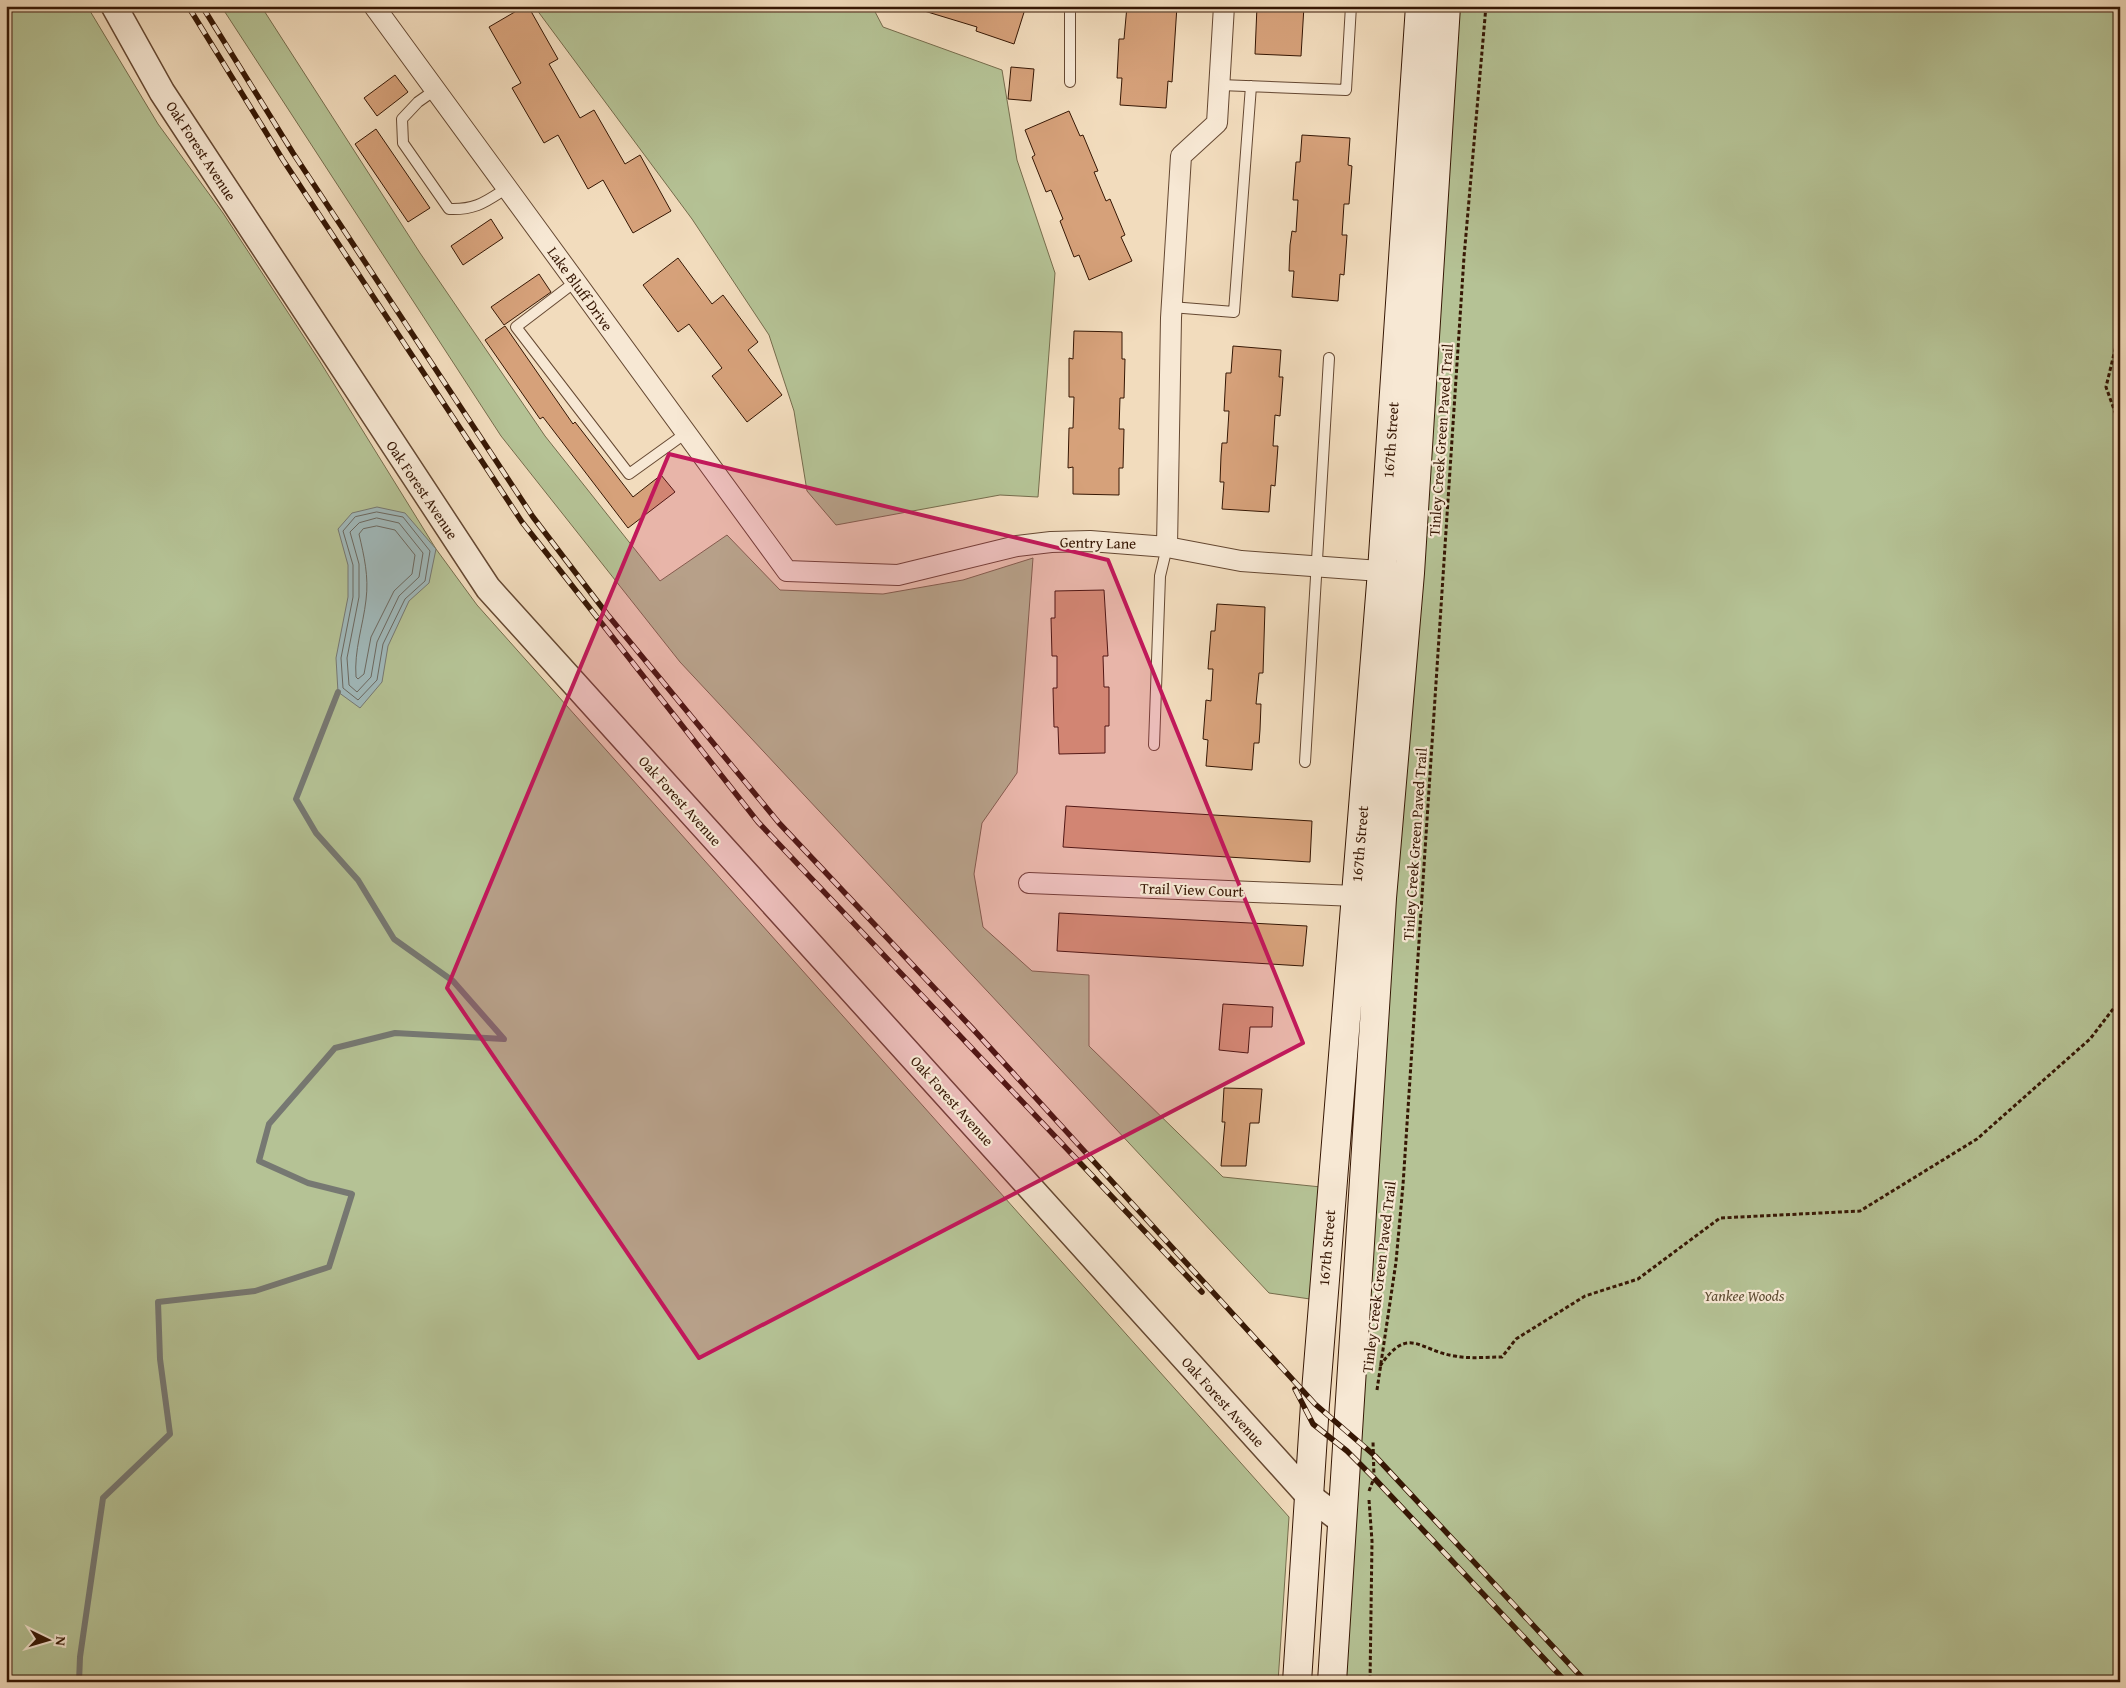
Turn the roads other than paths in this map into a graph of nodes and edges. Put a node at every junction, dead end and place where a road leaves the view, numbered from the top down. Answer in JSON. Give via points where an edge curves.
{"nodes":[{"id":1,"x":114,"y":6,"type":"edge"},
{"id":2,"x":374,"y":6,"type":"edge"},
{"id":3,"x":1070,"y":6,"type":"edge"},
{"id":4,"x":1224,"y":6,"type":"edge"},
{"id":5,"x":1351,"y":6,"type":"edge"},
{"id":6,"x":1420,"y":6,"type":"edge"},
{"id":7,"x":1446,"y":6,"type":"edge"},
{"id":8,"x":1070,"y":82,"type":"dead end"},
{"id":9,"x":1220,"y":85,"type":"junction"},
{"id":10,"x":1251,"y":86,"type":"junction"},
{"id":11,"x":435,"y":90,"type":"junction"},
{"id":12,"x":507,"y":188,"type":"junction"},
{"id":13,"x":575,"y":282,"type":"junction"},
{"id":14,"x":1171,"y":307,"type":"junction"},
{"id":15,"x":1329,"y":358,"type":"dead end"},
{"id":16,"x":686,"y":433,"type":"junction"},
{"id":17,"x":1167,"y":547,"type":"junction"},
{"id":18,"x":1317,"y":568,"type":"junction"},
{"id":19,"x":787,"y":571,"type":"joint"},
{"id":20,"x":1382,"y":571,"type":"junction"},
{"id":21,"x":1410,"y":573,"type":"junction"},
{"id":22,"x":1154,"y":745,"type":"dead end"},
{"id":23,"x":1305,"y":762,"type":"dead end"},
{"id":24,"x":1029,"y":883,"type":"dead end"},
{"id":25,"x":1356,"y":896,"type":"junction"},
{"id":26,"x":1309,"y":1496,"type":"junction"},
{"id":27,"x":1342,"y":1521,"type":"junction"},
{"id":28,"x":1297,"y":1682,"type":"edge"},
{"id":29,"x":1332,"y":1682,"type":"edge"}],
"edges":[{"from":1,"to":26,"type":"street","name":"Oak Forest Avenue","via":[[168,101],[488,588]]},
{"from":2,"to":11,"type":"street","name":"Lake Bluff Drive"},
{"from":3,"to":8,"type":"lane"},
{"from":4,"to":9,"type":"street"},
{"from":5,"to":10,"type":"lane","via":[[1346,90]]},
{"from":6,"to":20,"type":"main road","name":"167th Street"},
{"from":7,"to":21,"type":"main road","name":"167th Street"},
{"from":9,"to":10,"type":"lane"},
{"from":9,"to":14,"type":"street","via":[[1217,123],[1181,156]]},
{"from":10,"to":14,"type":"lane","via":[[1234,312]]},
{"from":11,"to":12,"type":"street","name":"Lake Bluff Drive"},
{"from":11,"to":12,"type":"lane","via":[[402,118],[403,143],[449,209],[468,210]]},
{"from":12,"to":13,"type":"street","name":"Lake Bluff Drive"},
{"from":13,"to":16,"type":"street","name":"Lake Bluff Drive"},
{"from":13,"to":16,"type":"lane","via":[[516,327],[629,474]]},
{"from":14,"to":17,"type":"street"},
{"from":15,"to":18,"type":"lane"},
{"from":16,"to":19,"type":"street","name":"Lake Bluff Drive"},
{"from":17,"to":18,"type":"street","name":"Gentry Lane","via":[[1241,561]]},
{"from":17,"to":19,"type":"street","name":"Gentry Lane","via":[[1125,542],[1051,542],[1017,546],[898,575]]},
{"from":17,"to":22,"type":"lane","via":[[1160,576]]},
{"from":18,"to":20,"type":"street","name":"Gentry Lane"},
{"from":18,"to":23,"type":"lane"},
{"from":20,"to":21,"type":"street","name":"Gentry Lane"},
{"from":20,"to":25,"type":"main road","name":"167th Street"},
{"from":21,"to":27,"type":"main road","name":"167th Street","via":[[1382,898]]},
{"from":24,"to":25,"type":"street","name":"Trail View Court"},
{"from":25,"to":26,"type":"main road","name":"167th Street"},
{"from":26,"to":27,"type":"street","name":"Oak Forest Avenue"},
{"from":26,"to":28,"type":"main road","name":"167th Street"},
{"from":27,"to":29,"type":"main road","name":"167th Street"}]}
